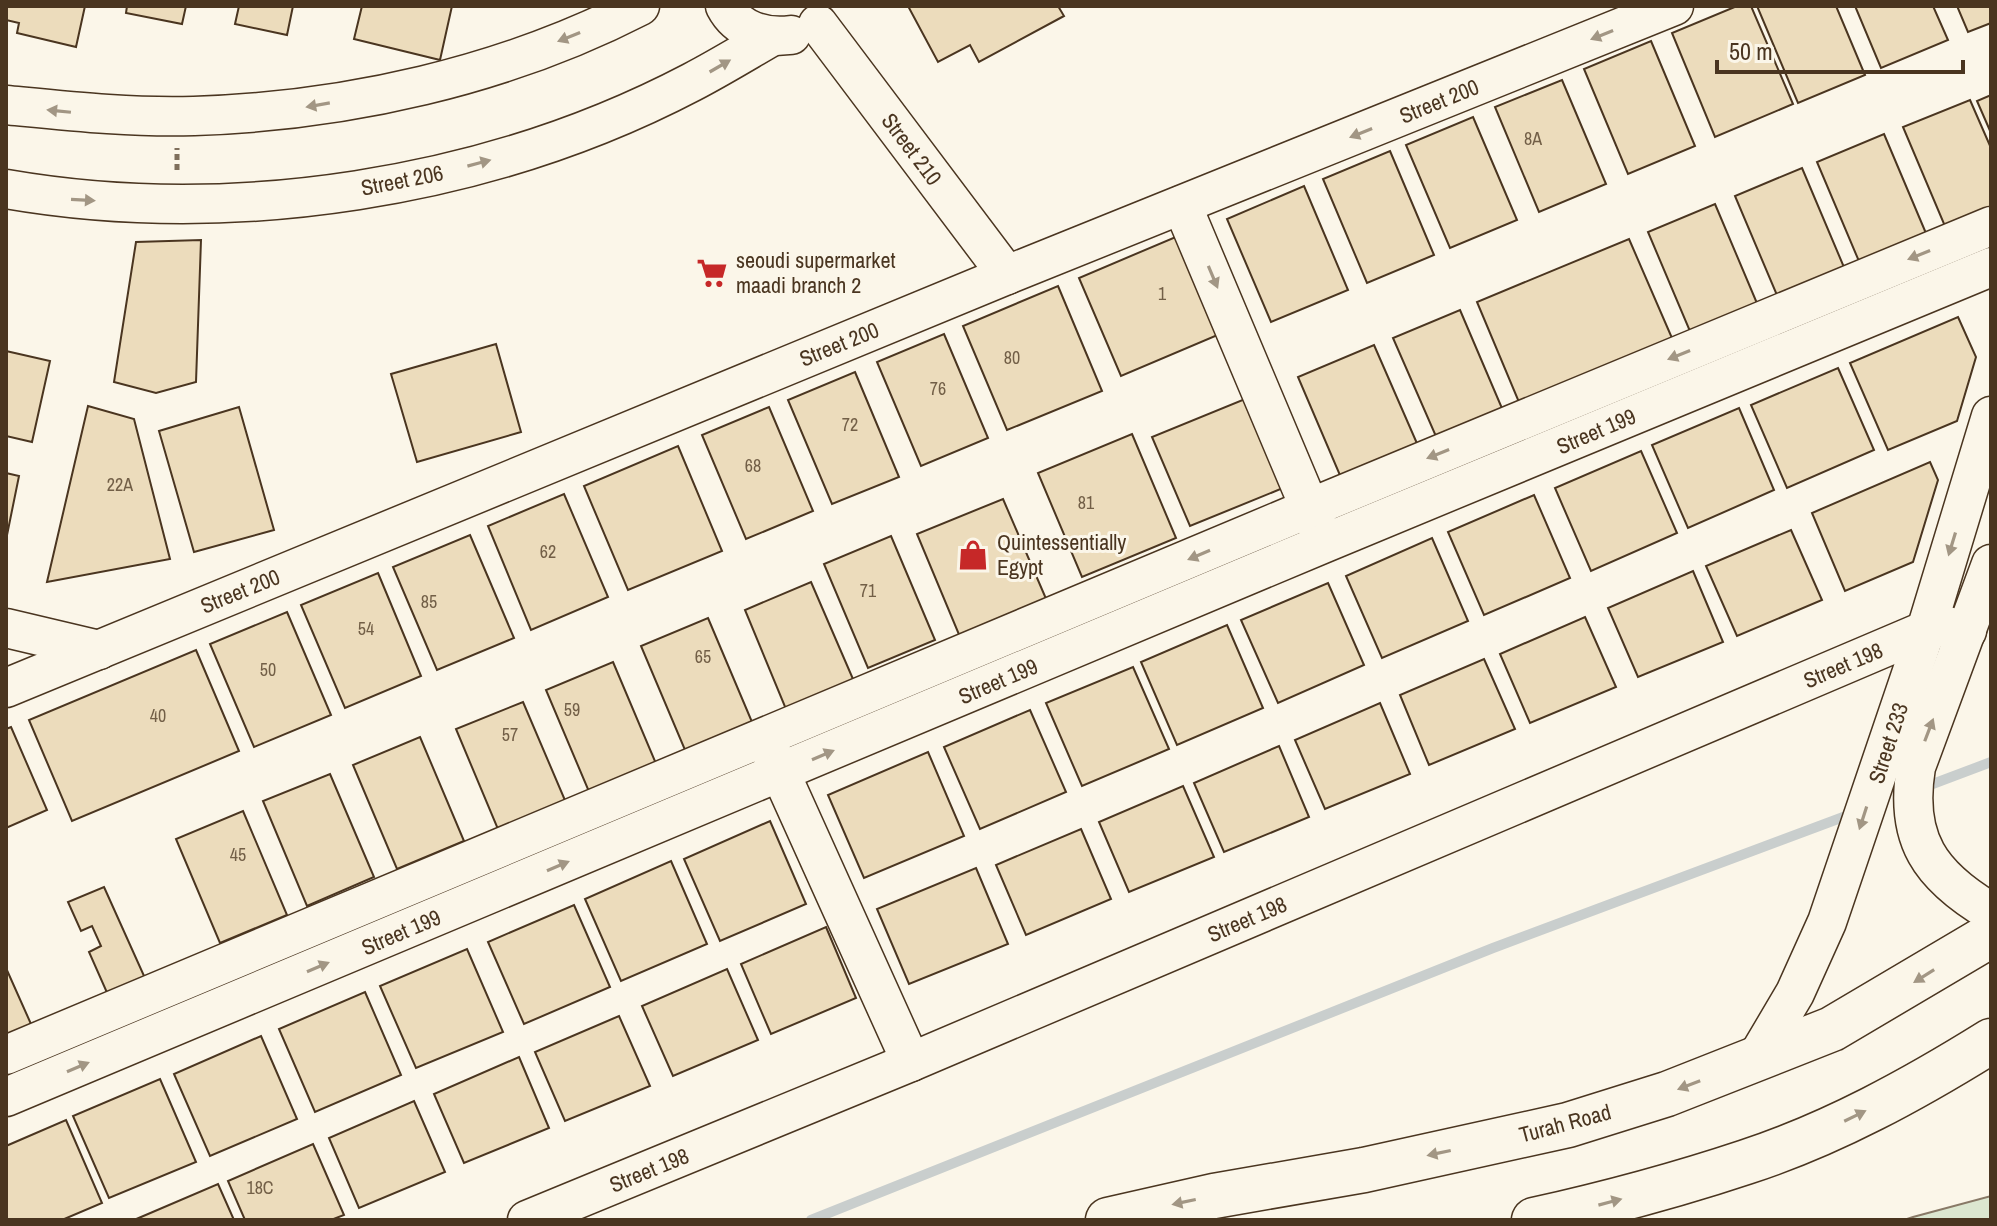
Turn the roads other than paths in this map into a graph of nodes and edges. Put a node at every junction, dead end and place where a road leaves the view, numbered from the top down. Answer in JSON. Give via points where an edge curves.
{"nodes":[{"id":1,"x":640,"y":6,"type":"edge"},
{"id":2,"x":725,"y":6,"type":"edge"},
{"id":3,"x":1674,"y":6,"type":"edge"},
{"id":4,"x":825,"y":15,"type":"edge"},
{"id":5,"x":771,"y":37,"type":"junction"},
{"id":6,"x":6,"y":105,"type":"edge"},
{"id":7,"x":6,"y":189,"type":"edge"},
{"id":8,"x":1182,"y":205,"type":"junction"},
{"id":9,"x":1991,"y":226,"type":"edge"},
{"id":10,"x":1991,"y":267,"type":"edge"},
{"id":11,"x":1007,"y":275,"type":"junction"},
{"id":12,"x":1991,"y":416,"type":"edge"},
{"id":13,"x":1981,"y":485,"type":"edge"},
{"id":14,"x":1310,"y":508,"type":"junction"},
{"id":15,"x":1325,"y":543,"type":"junction"},
{"id":16,"x":1991,"y":564,"type":"edge"},
{"id":17,"x":6,"y":628,"type":"edge"},
{"id":18,"x":1926,"y":630,"type":"junction"},
{"id":19,"x":1967,"y":631,"type":"junction"},
{"id":20,"x":99,"y":650,"type":"junction"},
{"id":21,"x":6,"y":688,"type":"edge"},
{"id":22,"x":765,"y":738,"type":"junction"},
{"id":23,"x":780,"y":773,"type":"junction"},
{"id":24,"x":1991,"y":912,"type":"edge"},
{"id":25,"x":1991,"y":935,"type":"edge"},
{"id":26,"x":1991,"y":1041,"type":"edge"},
{"id":27,"x":6,"y":1055,"type":"edge"},
{"id":28,"x":1756,"y":1059,"type":"junction"},
{"id":29,"x":911,"y":1062,"type":"junction"},
{"id":30,"x":6,"y":1097,"type":"edge"},
{"id":31,"x":527,"y":1220,"type":"edge"},
{"id":32,"x":1108,"y":1220,"type":"edge"},
{"id":33,"x":1534,"y":1220,"type":"edge"}],
"edges":[{"from":1,"to":6,"type":"street","one_way":true,"via":[[516,59],[410,89],[302,108],[178,115]]},
{"from":2,"to":5,"type":"street","via":[[748,30]]},
{"from":3,"to":8,"type":"street","name":"Street 200","one_way":true},
{"from":4,"to":5,"type":"street","name":"Street 206","via":[[796,35]]},
{"from":4,"to":11,"type":"street","name":"Street 210"},
{"from":7,"to":5,"type":"street","name":"Street 206","one_way":true,"via":[[65,199],[249,202],[431,176],[607,121],[691,83]]},
{"from":8,"to":11,"type":"street","name":"Street 200"},
{"from":8,"to":14,"type":"street","one_way":true},
{"from":9,"to":14,"type":"street","name":"Street 199","one_way":true},
{"from":10,"to":15,"type":"street","name":"Street 199"},
{"from":11,"to":20,"type":"street","name":"Street 200"},
{"from":12,"to":13,"type":"street","name":"Street 233"},
{"from":13,"to":18,"type":"street","name":"Street 233","one_way":true},
{"from":14,"to":15,"type":"street"},
{"from":14,"to":22,"type":"street","name":"Street 199","one_way":true},
{"from":23,"to":15,"type":"street","name":"Street 199","one_way":true},
{"from":16,"to":19,"type":"street","name":"Street 233"},
{"from":17,"to":20,"type":"street"},
{"from":18,"to":19,"type":"street","name":"Street 198","via":[[1947,626]]},
{"from":18,"to":28,"type":"street","name":"Street 233","one_way":true,"via":[[1827,922],[1795,993]]},
{"from":18,"to":29,"type":"street","name":"Street 198"},
{"from":24,"to":19,"type":"street","name":"Street 233","one_way":true,"via":[[1932,866],[1913,818],[1916,767]]},
{"from":20,"to":21,"type":"street","name":"Street 200"},
{"from":22,"to":23,"type":"street"},
{"from":22,"to":27,"type":"street","name":"Street 199"},
{"from":23,"to":29,"type":"street"},
{"from":30,"to":23,"type":"street","name":"Street 199","one_way":true},
{"from":25,"to":28,"type":"main road","name":"Turah Road","one_way":true,"via":[[1832,1029]]},
{"from":33,"to":26,"type":"main road","one_way":true,"via":[[1606,1204],[1762,1156],[1899,1095]]},
{"from":28,"to":32,"type":"main road","name":"Turah Road","one_way":true,"via":[[1568,1125]]},
{"from":29,"to":31,"type":"street","name":"Street 198"}]}
